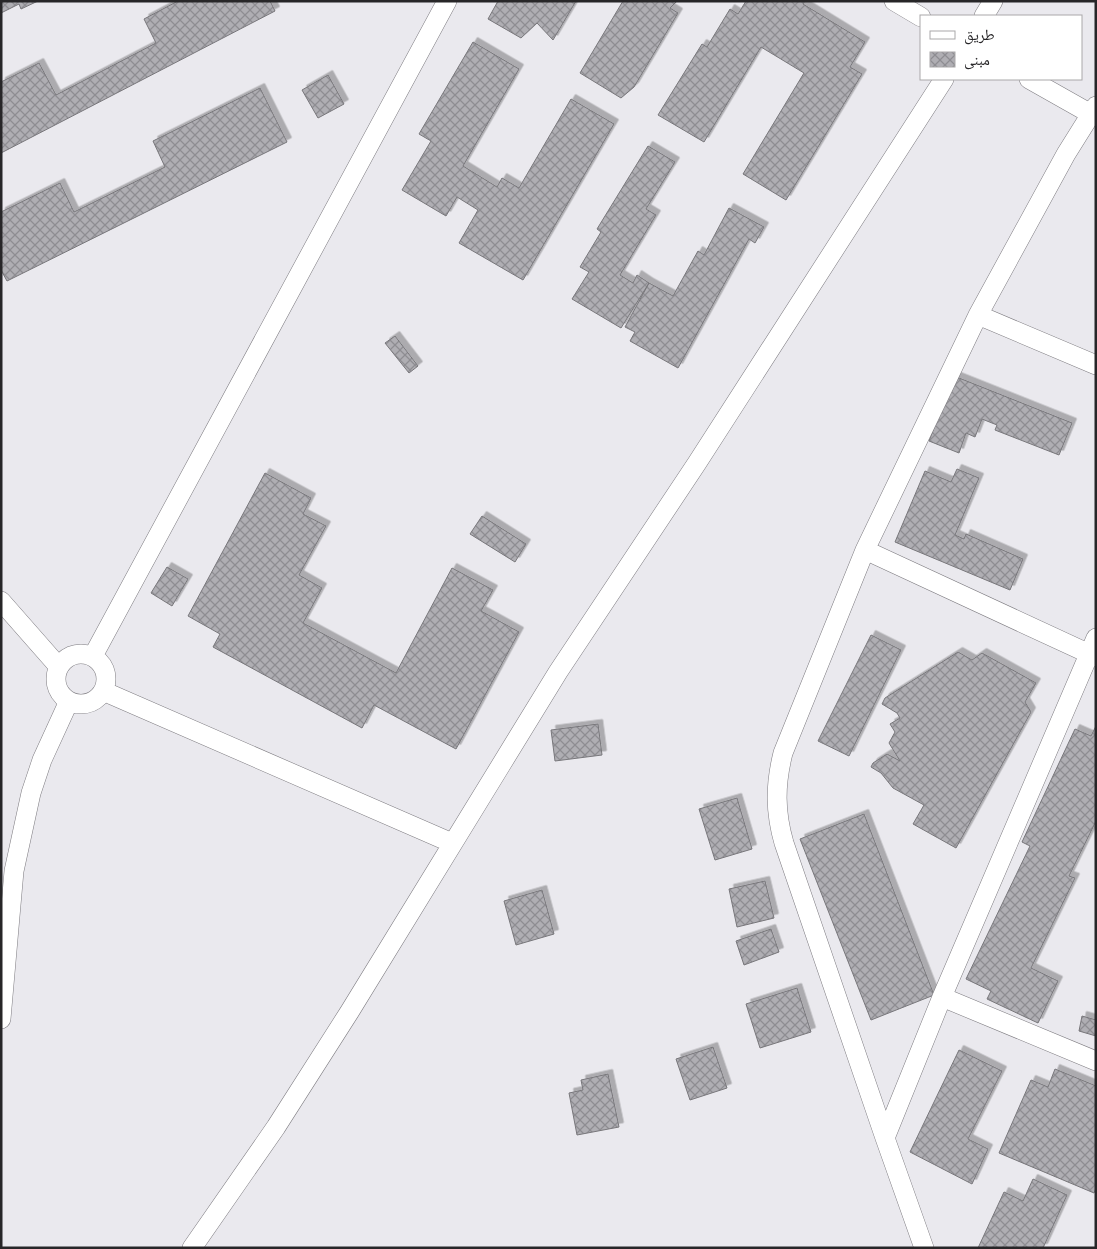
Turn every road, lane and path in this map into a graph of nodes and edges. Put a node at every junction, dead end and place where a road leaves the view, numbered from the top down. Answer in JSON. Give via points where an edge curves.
{"nodes":[{"id":1,"x":447,"y":1,"type":"edge"},
{"id":2,"x":894,"y":1,"type":"edge"},
{"id":3,"x":994,"y":1,"type":"edge"},
{"id":4,"x":985,"y":15,"type":"edge"},
{"id":5,"x":920,"y":16,"type":"edge"},
{"id":6,"x":943,"y":80,"type":"edge"},
{"id":7,"x":1031,"y":80,"type":"edge"},
{"id":8,"x":1093,"y":110,"type":"edge"},
{"id":9,"x":978,"y":315,"type":"junction"},
{"id":10,"x":1096,"y":365,"type":"edge"},
{"id":11,"x":866,"y":550,"type":"junction"},
{"id":12,"x":1,"y":601,"type":"edge"},
{"id":13,"x":1094,"y":649,"type":"edge"},
{"id":14,"x":93,"y":656,"type":"junction"},
{"id":15,"x":58,"y":667,"type":"junction"},
{"id":16,"x":103,"y":691,"type":"junction"},
{"id":17,"x":69,"y":701,"type":"junction"},
{"id":18,"x":452,"y":843,"type":"junction"},
{"id":19,"x":942,"y":997,"type":"junction"},
{"id":20,"x":1,"y":1020,"type":"edge"},
{"id":21,"x":1096,"y":1061,"type":"edge"},
{"id":22,"x":885,"y":1138,"type":"junction"},
{"id":23,"x":192,"y":1248,"type":"edge"},
{"id":24,"x":924,"y":1248,"type":"edge"}],
"edges":[{"from":1,"to":14,"type":"street"},
{"from":2,"to":5,"type":"street"},
{"from":3,"to":4,"type":"street"},
{"from":6,"to":18,"type":"street","via":[[558,672]]},
{"from":7,"to":8,"type":"street"},
{"from":8,"to":9,"type":"street"},
{"from":9,"to":10,"type":"street"},
{"from":9,"to":11,"type":"street"},
{"from":11,"to":13,"type":"street"},
{"from":11,"to":22,"type":"street","via":[[783,753],[778,773],[777,810],[784,843]]},
{"from":12,"to":15,"type":"street"},
{"from":13,"to":19,"type":"street"},
{"from":14,"to":15,"type":"street","via":[[74,654]]},
{"from":14,"to":16,"type":"street","via":[[105,672]]},
{"from":15,"to":17,"type":"street","via":[[56,686]]},
{"from":16,"to":17,"type":"street","via":[[88,703]]},
{"from":16,"to":18,"type":"street"},
{"from":17,"to":20,"type":"street","via":[[31,793],[14,871]]},
{"from":18,"to":23,"type":"street","via":[[276,1127]]},
{"from":19,"to":21,"type":"street"},
{"from":19,"to":22,"type":"street"},
{"from":22,"to":24,"type":"street"}]}
